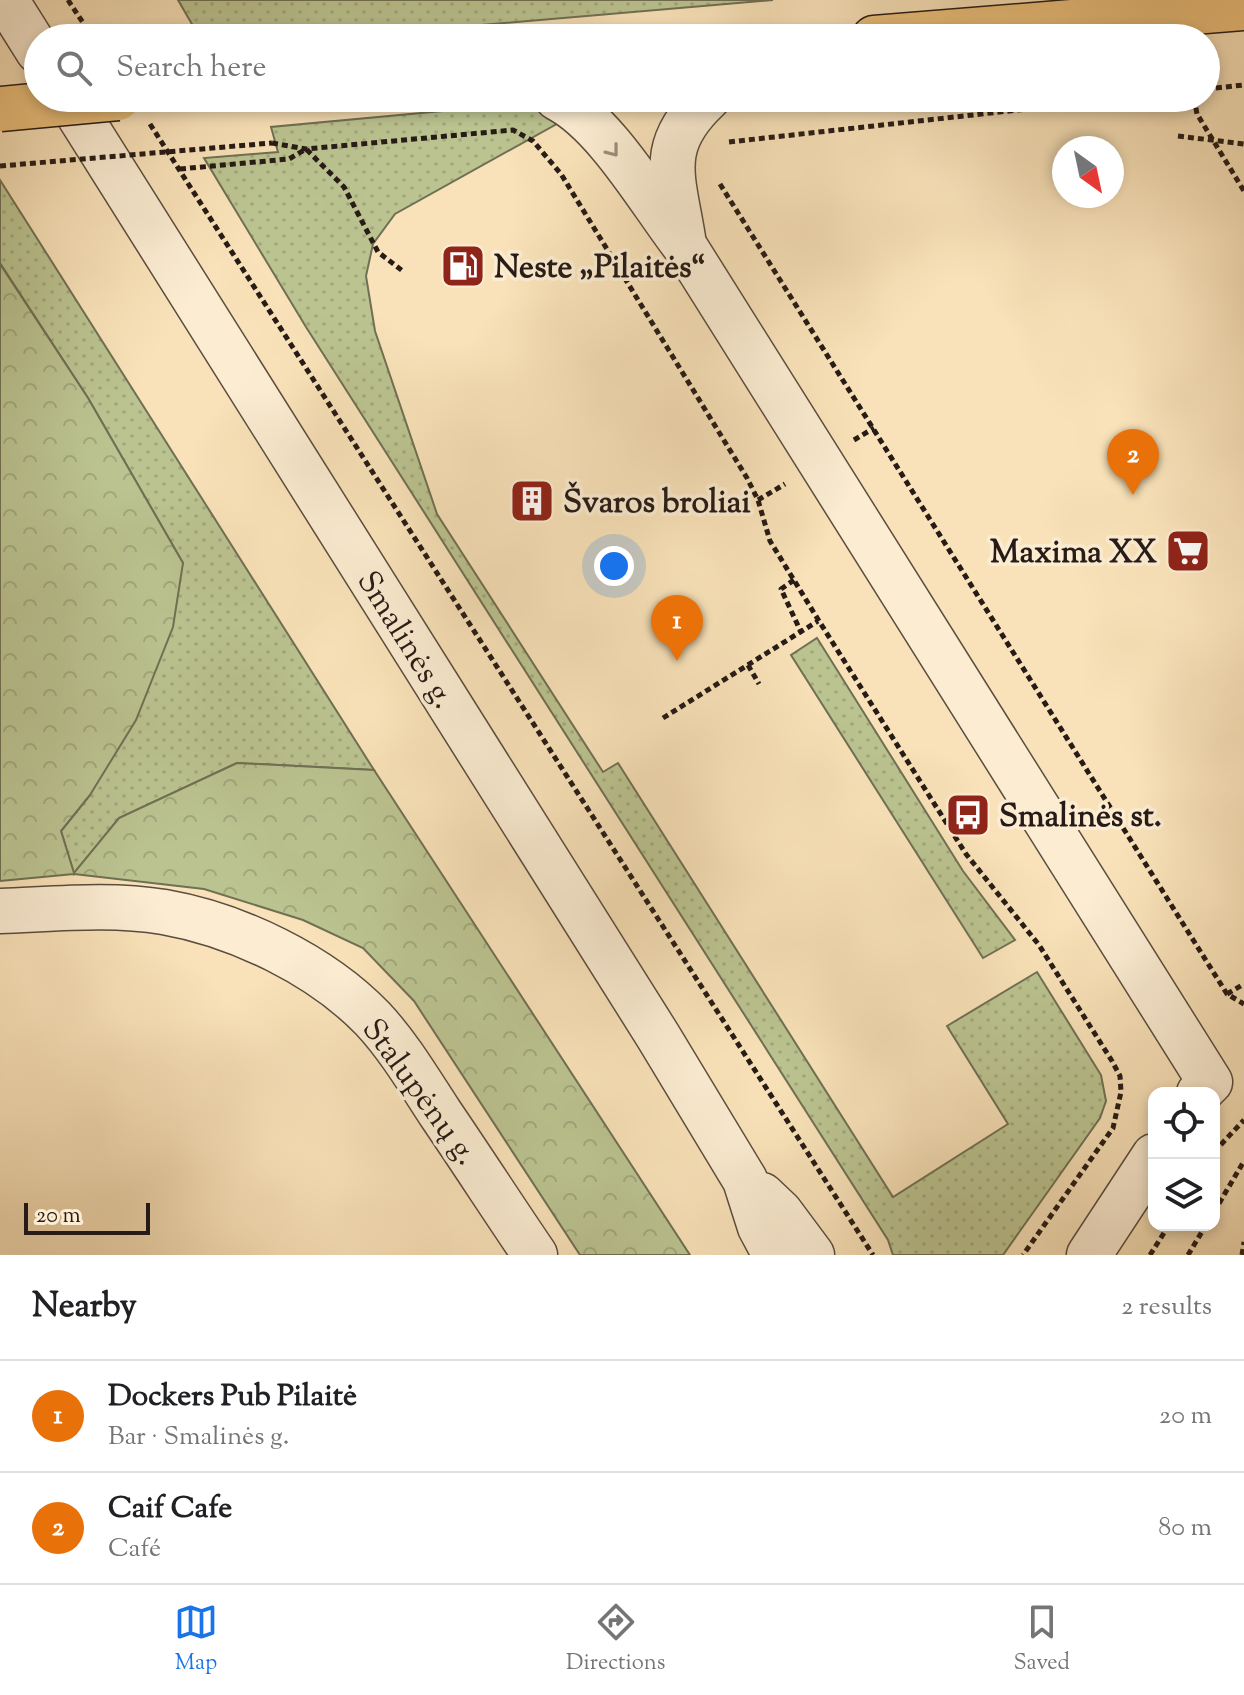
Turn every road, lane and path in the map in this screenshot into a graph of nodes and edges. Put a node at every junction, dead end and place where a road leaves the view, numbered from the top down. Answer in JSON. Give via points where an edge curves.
{"nodes":[{"id":1,"x":6,"y":0,"type":"edge"},
{"id":2,"x":68,"y":0,"type":"edge"},
{"id":3,"x":1244,"y":8,"type":"edge"},
{"id":4,"x":84,"y":24,"type":"edge"},
{"id":5,"x":1047,"y":24,"type":"edge"},
{"id":6,"x":24,"y":29,"type":"edge"},
{"id":7,"x":1244,"y":85,"type":"edge"},
{"id":8,"x":1220,"y":88,"type":"edge"},
{"id":9,"x":0,"y":109,"type":"edge"},
{"id":10,"x":24,"y":109,"type":"edge"},
{"id":11,"x":77,"y":112,"type":"edge"},
{"id":12,"x":135,"y":112,"type":"edge"},
{"id":13,"x":577,"y":112,"type":"edge"},
{"id":14,"x":693,"y":112,"type":"edge"},
{"id":15,"x":999,"y":112,"type":"edge"},
{"id":16,"x":1197,"y":112,"type":"edge"},
{"id":17,"x":1178,"y":136,"type":"dead end"},
{"id":18,"x":1210,"y":137,"type":"junction"},
{"id":19,"x":727,"y":142,"type":"dead end"},
{"id":20,"x":1244,"y":144,"type":"edge"},
{"id":21,"x":306,"y":149,"type":"junction"},
{"id":22,"x":0,"y":166,"type":"edge"},
{"id":23,"x":180,"y":169,"type":"junction"},
{"id":24,"x":712,"y":171,"type":"dead end"},
{"id":25,"x":1244,"y":191,"type":"edge"},
{"id":26,"x":684,"y":245,"type":"junction"},
{"id":27,"x":404,"y":272,"type":"dead end"},
{"id":28,"x":794,"y":580,"type":"junction"},
{"id":29,"x":819,"y":621,"type":"junction"},
{"id":30,"x":801,"y":632,"type":"junction"},
{"id":31,"x":748,"y":665,"type":"junction"},
{"id":32,"x":759,"y":684,"type":"dead end"},
{"id":33,"x":663,"y":718,"type":"dead end"},
{"id":34,"x":0,"y":911,"type":"edge"},
{"id":35,"x":1244,"y":984,"type":"edge"},
{"id":36,"x":1227,"y":994,"type":"junction"},
{"id":37,"x":1244,"y":1004,"type":"edge"},
{"id":38,"x":1205,"y":1087,"type":"edge"},
{"id":39,"x":1244,"y":1120,"type":"edge"},
{"id":40,"x":1220,"y":1146,"type":"edge"},
{"id":41,"x":1152,"y":1159,"type":"edge"},
{"id":42,"x":1244,"y":1161,"type":"edge"},
{"id":43,"x":745,"y":1180,"type":"junction"},
{"id":44,"x":1220,"y":1202,"type":"edge"},
{"id":45,"x":1165,"y":1231,"type":"edge"},
{"id":46,"x":1202,"y":1231,"type":"edge"},
{"id":47,"x":1244,"y":1242,"type":"edge"},
{"id":48,"x":535,"y":1255,"type":"edge"},
{"id":49,"x":775,"y":1255,"type":"edge"},
{"id":50,"x":812,"y":1255,"type":"edge"},
{"id":51,"x":873,"y":1255,"type":"edge"},
{"id":52,"x":1023,"y":1255,"type":"edge"},
{"id":53,"x":1089,"y":1255,"type":"edge"},
{"id":54,"x":1150,"y":1255,"type":"edge"},
{"id":55,"x":1188,"y":1255,"type":"edge"},
{"id":56,"x":1242,"y":1255,"type":"edge"}],
"edges":[{"from":1,"to":6,"type":"street"},
{"from":2,"to":4,"type":"path"},
{"from":3,"to":5,"type":"main road"},
{"from":7,"to":8,"type":"path"},
{"from":9,"to":10,"type":"main road","bridge":true},
{"from":11,"to":43,"type":"street","name":"Smalinės g."},
{"from":12,"to":23,"type":"path"},
{"from":13,"to":26,"type":"street","one_way":true,"via":[[607,143]]},
{"from":14,"to":26,"type":"street","via":[[677,135],[672,159]]},
{"from":15,"to":19,"type":"path"},
{"from":16,"to":18,"type":"path"},
{"from":17,"to":18,"type":"path"},
{"from":18,"to":20,"type":"path"},
{"from":18,"to":25,"type":"path"},
{"from":21,"to":22,"type":"path","bridge":true,"via":[[272,143]]},
{"from":21,"to":23,"type":"path","via":[[289,159]]},
{"from":21,"to":27,"type":"path","via":[[344,187],[378,252]]},
{"from":21,"to":28,"type":"path","via":[[513,130],[533,141],[561,174],[747,478],[770,541]]},
{"from":23,"to":51,"type":"path"},
{"from":24,"to":36,"type":"path"},
{"from":26,"to":38,"type":"street","via":[[1210,1082]]},
{"from":28,"to":29,"type":"path"},
{"from":28,"to":30,"type":"path","via":[[781,589]]},
{"from":29,"to":30,"type":"path"},
{"from":29,"to":52,"type":"path","via":[[966,854],[1039,945],[1120,1076],[1120,1109],[1113,1128]]},
{"from":30,"to":31,"type":"path"},
{"from":31,"to":32,"type":"path"},
{"from":31,"to":33,"type":"path"},
{"from":34,"to":48,"type":"street","name":"Stalupėnų g.","via":[[164,912],[278,951],[330,982],[372,1019],[405,1060]]},
{"from":35,"to":36,"type":"path"},
{"from":36,"to":37,"type":"path"},
{"from":39,"to":40,"type":"path"},
{"from":41,"to":53,"type":"street"},
{"from":42,"to":44,"type":"path"},
{"from":43,"to":49,"type":"street","name":"Smalinės g."},
{"from":43,"to":50,"type":"street","name":"Smalinės g.","via":[[780,1212]]},
{"from":45,"to":54,"type":"path"},
{"from":46,"to":55,"type":"path"},
{"from":47,"to":56,"type":"path"}]}
